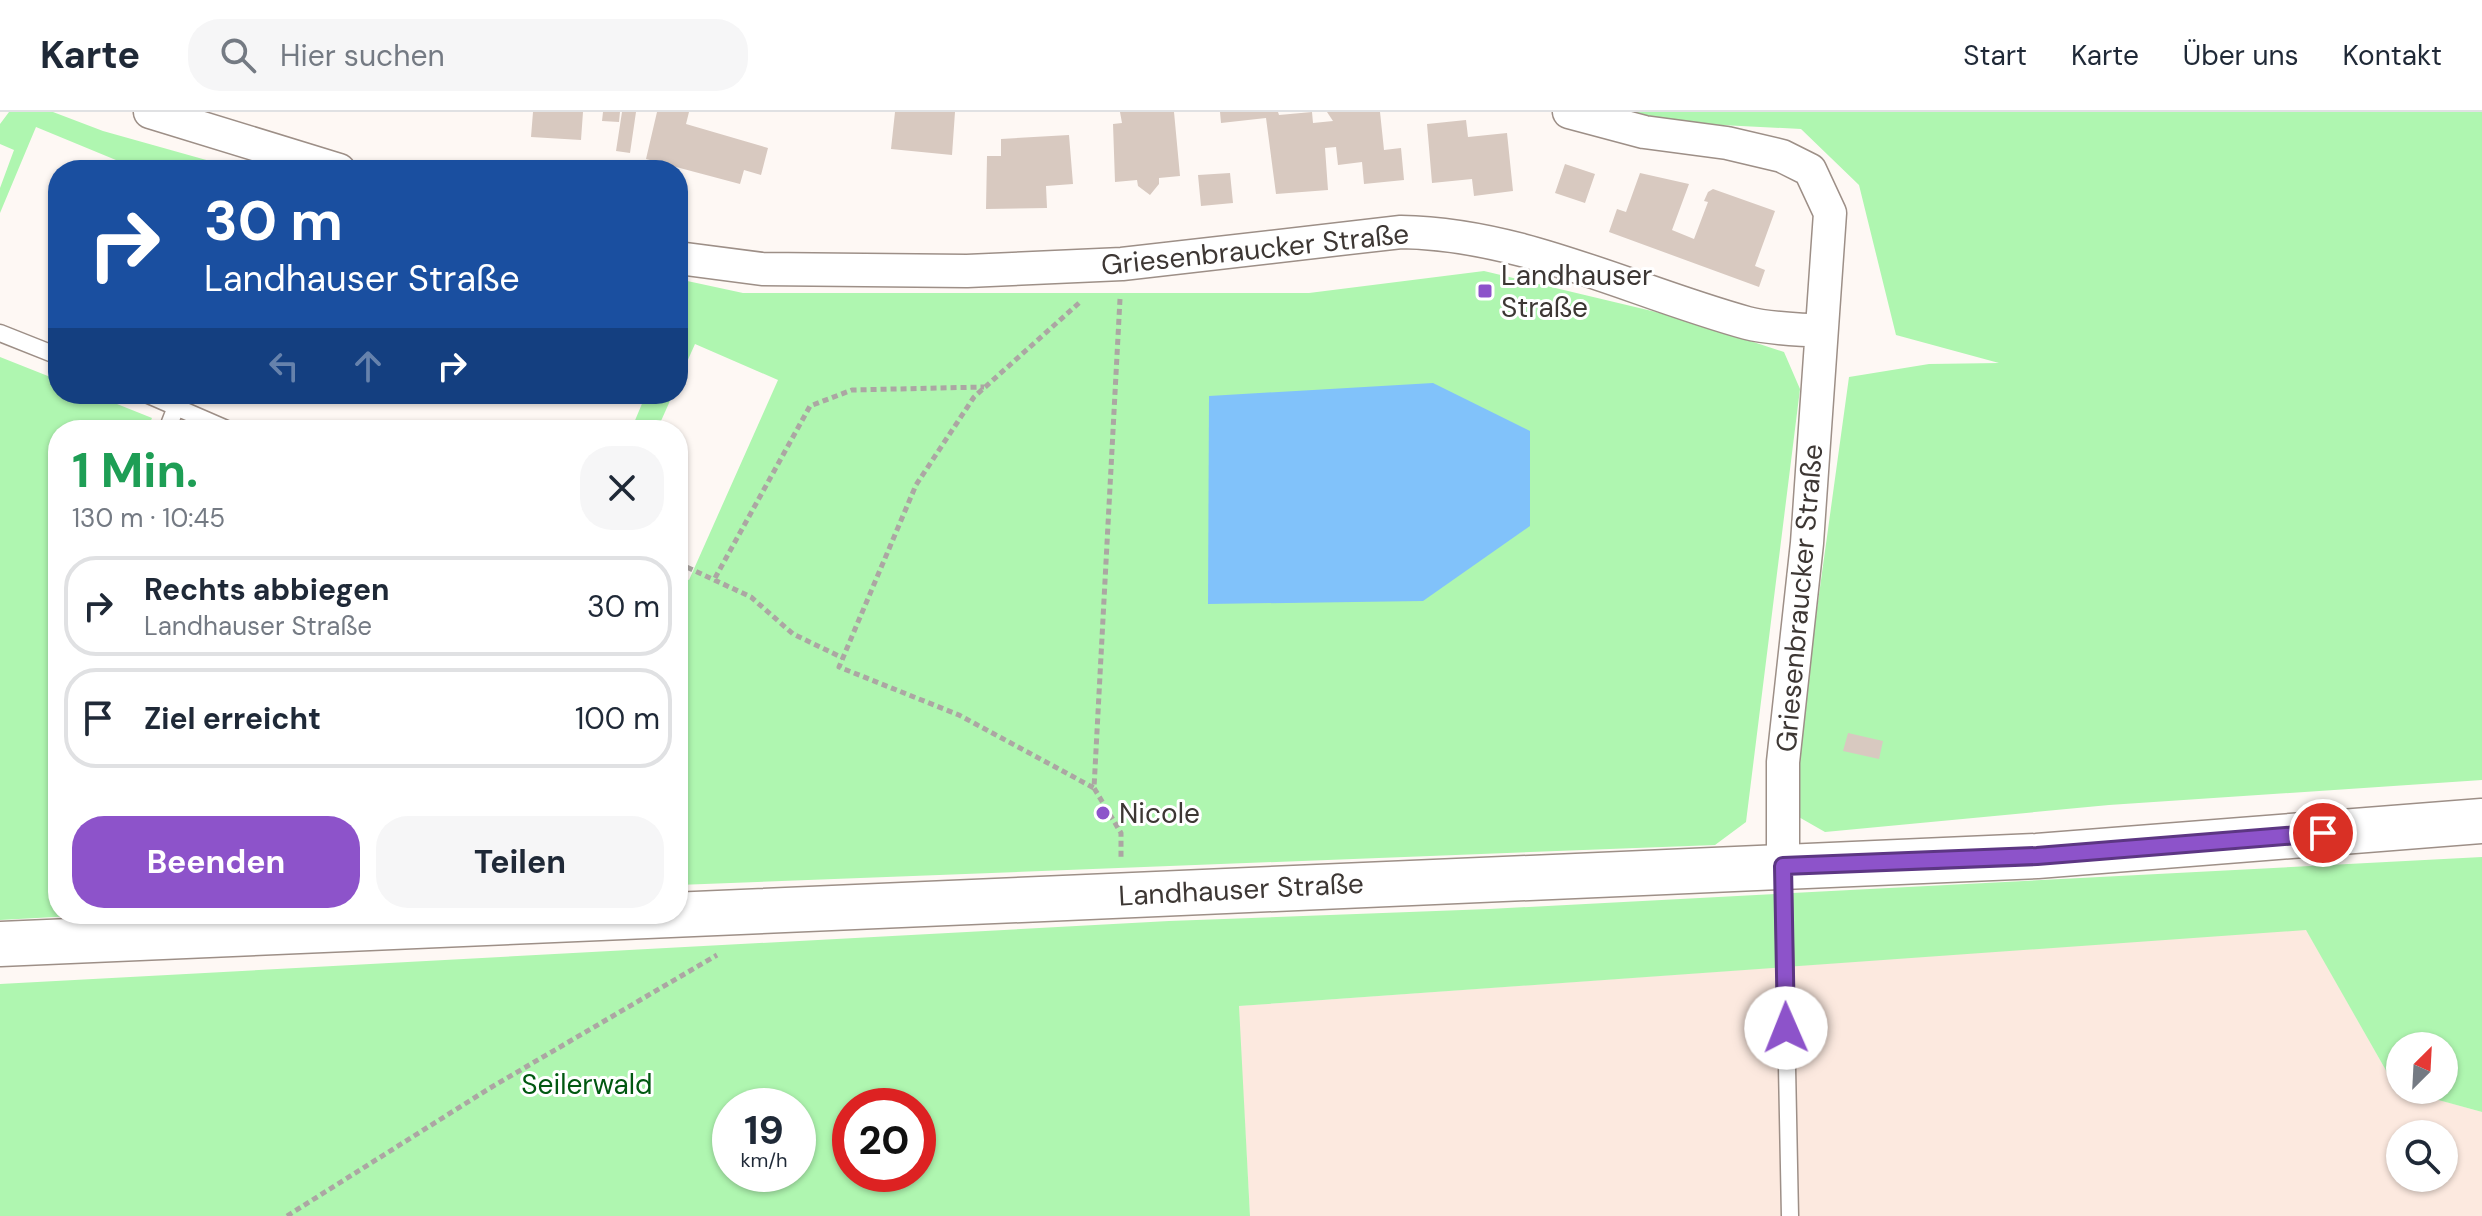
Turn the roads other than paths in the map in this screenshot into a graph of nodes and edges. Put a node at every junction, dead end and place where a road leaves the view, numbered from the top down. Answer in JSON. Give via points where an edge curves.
{"nodes":[{"id":1,"x":150,"y":112,"type":"edge"},
{"id":2,"x":1569,"y":112,"type":"edge"},
{"id":3,"x":271,"y":160,"type":"edge"},
{"id":4,"x":688,"y":259,"type":"edge"},
{"id":5,"x":1820,"y":331,"type":"junction"},
{"id":6,"x":0,"y":333,"type":"edge"},
{"id":7,"x":48,"y":352,"type":"edge"},
{"id":8,"x":183,"y":404,"type":"edge"},
{"id":9,"x":211,"y":420,"type":"edge"},
{"id":10,"x":2482,"y":821,"type":"edge"},
{"id":11,"x":1783,"y":866,"type":"junction"},
{"id":12,"x":688,"y":914,"type":"edge"},
{"id":13,"x":458,"y":924,"type":"edge"},
{"id":14,"x":0,"y":944,"type":"edge"},
{"id":15,"x":1790,"y":1216,"type":"edge"}],
"edges":[{"from":1,"to":3,"type":"street"},
{"from":2,"to":5,"type":"street","name":"Griesenbraucker Straße","via":[[1644,132],[1782,156],[1810,170],[1830,213]]},
{"from":4,"to":5,"type":"street","name":"Griesenbraucker Straße","via":[[762,269],[967,271],[1122,264],[1401,232],[1436,233],[1573,264],[1750,323]]},
{"from":5,"to":11,"type":"street","name":"Griesenbraucker Straße","via":[[1807,543],[1783,762]]},
{"from":6,"to":7,"type":"lane"},
{"from":8,"to":9,"type":"lane"},
{"from":10,"to":11,"type":"main road","name":"Landhauser Straße","via":[[2037,856]]},
{"from":11,"to":12,"type":"main road","name":"Landhauser Straße"},
{"from":11,"to":15,"type":"lane"},
{"from":13,"to":14,"type":"main road","name":"Landhauser Straße"}]}
